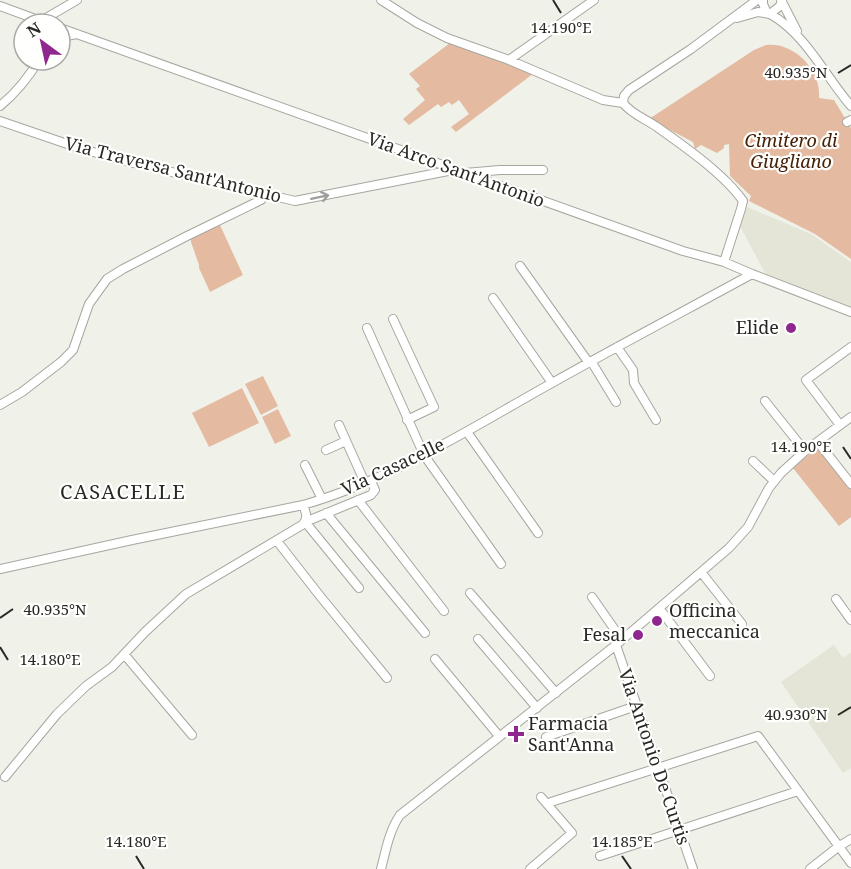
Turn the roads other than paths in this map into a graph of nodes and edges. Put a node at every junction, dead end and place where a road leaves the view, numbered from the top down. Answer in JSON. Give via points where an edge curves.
{"nodes":[{"id":1,"x":78,"y":0,"type":"edge"},
{"id":2,"x":381,"y":0,"type":"edge"},
{"id":3,"x":594,"y":0,"type":"edge"},
{"id":4,"x":757,"y":0,"type":"edge"},
{"id":5,"x":763,"y":0,"type":"edge"},
{"id":6,"x":781,"y":1,"type":"edge"},
{"id":7,"x":0,"y":6,"type":"edge"},
{"id":8,"x":15,"y":12,"type":"edge"},
{"id":9,"x":58,"y":12,"type":"edge"},
{"id":10,"x":769,"y":13,"type":"junction"},
{"id":11,"x":728,"y":21,"type":"junction"},
{"id":12,"x":72,"y":32,"type":"edge"},
{"id":13,"x":77,"y":34,"type":"junction"},
{"id":14,"x":72,"y":35,"type":"edge"},
{"id":15,"x":803,"y":42,"type":"junction"},
{"id":16,"x":509,"y":60,"type":"junction"},
{"id":17,"x":31,"y":72,"type":"edge"},
{"id":18,"x":623,"y":103,"type":"junction"},
{"id":19,"x":0,"y":106,"type":"edge"},
{"id":20,"x":851,"y":106,"type":"edge"},
{"id":21,"x":0,"y":121,"type":"edge"},
{"id":22,"x":454,"y":170,"type":"junction"},
{"id":23,"x":543,"y":170,"type":"dead end"},
{"id":24,"x":463,"y":173,"type":"junction"},
{"id":25,"x":266,"y":194,"type":"junction"},
{"id":26,"x":724,"y":262,"type":"junction"},
{"id":27,"x":520,"y":266,"type":"dead end"},
{"id":28,"x":752,"y":274,"type":"junction"},
{"id":29,"x":493,"y":298,"type":"dead end"},
{"id":30,"x":851,"y":312,"type":"edge"},
{"id":31,"x":393,"y":319,"type":"dead end"},
{"id":32,"x":367,"y":328,"type":"dead end"},
{"id":33,"x":617,"y":347,"type":"junction"},
{"id":34,"x":851,"y":347,"type":"edge"},
{"id":35,"x":590,"y":362,"type":"junction"},
{"id":36,"x":552,"y":382,"type":"junction"},
{"id":37,"x":765,"y":401,"type":"dead end"},
{"id":38,"x":616,"y":402,"type":"dead end"},
{"id":39,"x":0,"y":405,"type":"edge"},
{"id":40,"x":851,"y":417,"type":"edge"},
{"id":41,"x":407,"y":420,"type":"junction"},
{"id":42,"x":656,"y":420,"type":"dead end"},
{"id":43,"x":339,"y":425,"type":"dead end"},
{"id":44,"x":840,"y":425,"type":"junction"},
{"id":45,"x":467,"y":432,"type":"junction"},
{"id":46,"x":346,"y":441,"type":"junction"},
{"id":47,"x":818,"y":442,"type":"junction"},
{"id":48,"x":326,"y":450,"type":"dead end"},
{"id":49,"x":805,"y":451,"type":"junction"},
{"id":50,"x":424,"y":455,"type":"junction"},
{"id":51,"x":753,"y":461,"type":"dead end"},
{"id":52,"x":305,"y":465,"type":"dead end"},
{"id":53,"x":774,"y":481,"type":"junction"},
{"id":54,"x":368,"y":482,"type":"junction"},
{"id":55,"x":851,"y":484,"type":"edge"},
{"id":56,"x":322,"y":499,"type":"junction"},
{"id":57,"x":358,"y":500,"type":"junction"},
{"id":58,"x":303,"y":505,"type":"junction"},
{"id":59,"x":326,"y":513,"type":"junction"},
{"id":60,"x":305,"y":522,"type":"junction"},
{"id":61,"x":538,"y":533,"type":"dead end"},
{"id":62,"x":277,"y":541,"type":"junction"},
{"id":63,"x":501,"y":564,"type":"dead end"},
{"id":64,"x":0,"y":569,"type":"edge"},
{"id":65,"x":701,"y":572,"type":"junction"},
{"id":66,"x":359,"y":588,"type":"dead end"},
{"id":67,"x":470,"y":593,"type":"dead end"},
{"id":68,"x":592,"y":597,"type":"dead end"},
{"id":69,"x":836,"y":599,"type":"dead end"},
{"id":70,"x":659,"y":608,"type":"junction"},
{"id":71,"x":444,"y":611,"type":"dead end"},
{"id":72,"x":851,"y":620,"type":"edge"},
{"id":73,"x":742,"y":624,"type":"dead end"},
{"id":74,"x":425,"y":633,"type":"dead end"},
{"id":75,"x":478,"y":639,"type":"dead end"},
{"id":76,"x":619,"y":642,"type":"junction"},
{"id":77,"x":124,"y":654,"type":"junction"},
{"id":78,"x":435,"y":659,"type":"dead end"},
{"id":79,"x":710,"y":676,"type":"dead end"},
{"id":80,"x":387,"y":678,"type":"dead end"},
{"id":81,"x":556,"y":693,"type":"junction"},
{"id":82,"x":636,"y":706,"type":"junction"},
{"id":83,"x":537,"y":708,"type":"junction"},
{"id":84,"x":192,"y":735,"type":"dead end"},
{"id":85,"x":499,"y":736,"type":"junction"},
{"id":86,"x":546,"y":736,"type":"dead end"},
{"id":87,"x":658,"y":768,"type":"junction"},
{"id":88,"x":5,"y":777,"type":"dead end"},
{"id":89,"x":798,"y":791,"type":"junction"},
{"id":90,"x":541,"y":796,"type":"dead end"},
{"id":91,"x":551,"y":802,"type":"dead end"},
{"id":92,"x":679,"y":830,"type":"junction"},
{"id":93,"x":851,"y":839,"type":"edge"},
{"id":94,"x":838,"y":846,"type":"junction"},
{"id":95,"x":600,"y":856,"type":"dead end"},
{"id":96,"x":851,"y":863,"type":"edge"},
{"id":97,"x":381,"y":869,"type":"edge"},
{"id":98,"x":530,"y":869,"type":"edge"},
{"id":99,"x":693,"y":869,"type":"edge"},
{"id":100,"x":810,"y":869,"type":"edge"}],
"edges":[{"from":1,"to":9,"type":"street"},
{"from":2,"to":16,"type":"street","via":[[447,38]]},
{"from":3,"to":16,"type":"street"},
{"from":4,"to":11,"type":"street"},
{"from":5,"to":10,"type":"street"},
{"from":6,"to":10,"type":"street"},
{"from":6,"to":15,"type":"street"},
{"from":7,"to":8,"type":"street"},
{"from":10,"to":11,"type":"street","via":[[758,12]]},
{"from":10,"to":15,"type":"street"},
{"from":11,"to":18,"type":"street","via":[[628,90]]},
{"from":12,"to":13,"type":"street","name":"Via Arco Sant'Antonio"},
{"from":13,"to":14,"type":"street"},
{"from":13,"to":22,"type":"street","name":"Via Arco Sant'Antonio"},
{"from":15,"to":20,"type":"street"},
{"from":16,"to":18,"type":"street","via":[[603,100]]},
{"from":17,"to":19,"type":"street"},
{"from":18,"to":26,"type":"street","via":[[693,153],[742,201]]},
{"from":21,"to":25,"type":"street","name":"Via Traversa Sant'Antonio","via":[[125,161]]},
{"from":22,"to":24,"type":"street","name":"Via Arco Sant'Antonio"},
{"from":25,"to":22,"type":"street","name":"Via Traversa Sant'Antonio","one_way":true,"via":[[295,201]]},
{"from":23,"to":24,"type":"street"},
{"from":24,"to":26,"type":"street","name":"Via Arco Sant'Antonio"},
{"from":25,"to":39,"type":"street","via":[[261,201],[107,279],[89,304],[68,356]]},
{"from":26,"to":28,"type":"street","name":"Via Arco Sant'Antonio"},
{"from":27,"to":35,"type":"street"},
{"from":28,"to":30,"type":"street","name":"Via Arco Sant'Antonio"},
{"from":28,"to":33,"type":"street","name":"Via Casacelle"},
{"from":29,"to":36,"type":"street"},
{"from":31,"to":41,"type":"street","via":[[434,407]]},
{"from":32,"to":41,"type":"street"},
{"from":33,"to":35,"type":"street","name":"Via Casacelle"},
{"from":33,"to":42,"type":"street","via":[[633,370],[634,383]]},
{"from":34,"to":44,"type":"street","via":[[807,380]]},
{"from":35,"to":36,"type":"street","name":"Via Casacelle"},
{"from":35,"to":38,"type":"street"},
{"from":36,"to":45,"type":"street","name":"Via Casacelle"},
{"from":37,"to":49,"type":"street"},
{"from":40,"to":44,"type":"street"},
{"from":41,"to":50,"type":"street"},
{"from":43,"to":46,"type":"street"},
{"from":44,"to":47,"type":"street"},
{"from":45,"to":50,"type":"street","name":"Via Casacelle"},
{"from":45,"to":61,"type":"street"},
{"from":46,"to":48,"type":"street"},
{"from":46,"to":54,"type":"street"},
{"from":47,"to":49,"type":"street"},
{"from":47,"to":55,"type":"street"},
{"from":49,"to":53,"type":"street"},
{"from":50,"to":54,"type":"street","name":"Via Casacelle"},
{"from":50,"to":63,"type":"street"},
{"from":51,"to":53,"type":"street"},
{"from":52,"to":56,"type":"street"},
{"from":53,"to":65,"type":"street","via":[[748,527]]},
{"from":54,"to":56,"type":"street","name":"Via Casacelle"},
{"from":54,"to":57,"type":"street","via":[[374,492]]},
{"from":56,"to":58,"type":"street","name":"Via Casacelle"},
{"from":57,"to":59,"type":"street"},
{"from":57,"to":71,"type":"street"},
{"from":58,"to":60,"type":"street"},
{"from":58,"to":64,"type":"street","name":"Via Casacelle"},
{"from":59,"to":60,"type":"street"},
{"from":59,"to":74,"type":"street"},
{"from":60,"to":62,"type":"street"},
{"from":60,"to":66,"type":"street"},
{"from":62,"to":77,"type":"street","via":[[186,594]]},
{"from":62,"to":80,"type":"street"},
{"from":65,"to":70,"type":"street"},
{"from":65,"to":73,"type":"street"},
{"from":67,"to":81,"type":"street"},
{"from":68,"to":76,"type":"street","name":"Via Antonio De Curtis"},
{"from":69,"to":72,"type":"street"},
{"from":70,"to":76,"type":"street"},
{"from":70,"to":79,"type":"street"},
{"from":75,"to":83,"type":"street"},
{"from":76,"to":81,"type":"street"},
{"from":76,"to":82,"type":"street","name":"Via Antonio De Curtis"},
{"from":77,"to":84,"type":"street"},
{"from":77,"to":88,"type":"street","via":[[57,714]]},
{"from":78,"to":85,"type":"street"},
{"from":81,"to":83,"type":"street"},
{"from":82,"to":86,"type":"street"},
{"from":82,"to":87,"type":"street","name":"Via Antonio De Curtis"},
{"from":83,"to":85,"type":"street"},
{"from":85,"to":97,"type":"street","via":[[400,815],[389,836]]},
{"from":87,"to":89,"type":"street","via":[[758,736]]},
{"from":87,"to":91,"type":"street"},
{"from":87,"to":92,"type":"street","name":"Via Antonio De Curtis"},
{"from":89,"to":92,"type":"street"},
{"from":89,"to":94,"type":"street"},
{"from":90,"to":98,"type":"street","via":[[572,833]]},
{"from":92,"to":95,"type":"street"},
{"from":92,"to":99,"type":"street","name":"Via Antonio De Curtis"},
{"from":93,"to":94,"type":"street"},
{"from":94,"to":96,"type":"street"},
{"from":94,"to":100,"type":"street"}]}
